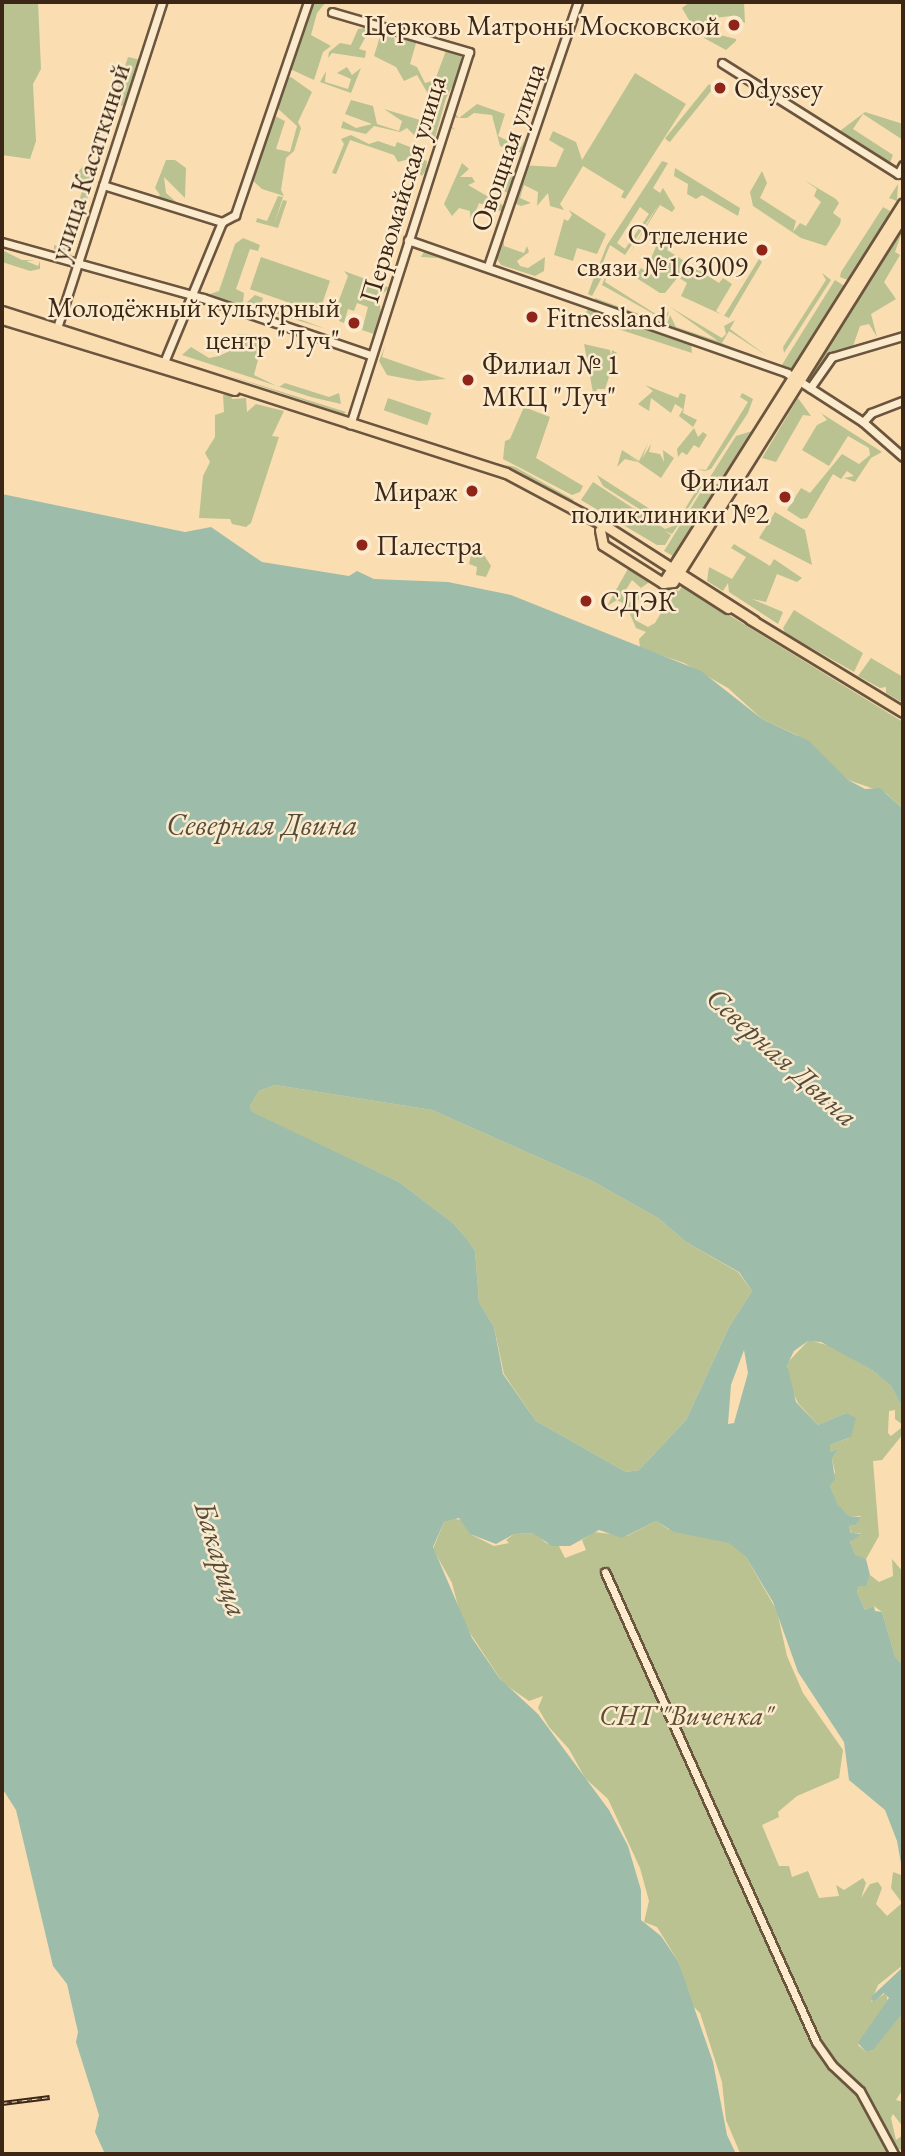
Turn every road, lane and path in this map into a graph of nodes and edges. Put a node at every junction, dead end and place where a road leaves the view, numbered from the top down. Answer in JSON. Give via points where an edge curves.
{"nodes":[{"id":1,"x":162,"y":2,"type":"edge"},
{"id":2,"x":308,"y":2,"type":"edge"},
{"id":3,"x":578,"y":2,"type":"edge"},
{"id":4,"x":332,"y":12,"type":"dead end"},
{"id":5,"x":722,"y":63,"type":"dead end"},
{"id":6,"x":903,"y":165,"type":"edge"},
{"id":7,"x":103,"y":185,"type":"junction"},
{"id":8,"x":903,"y":204,"type":"edge"},
{"id":9,"x":903,"y":216,"type":"edge"},
{"id":10,"x":222,"y":222,"type":"junction"},
{"id":11,"x":408,"y":240,"type":"junction"},
{"id":12,"x":2,"y":243,"type":"edge"},
{"id":13,"x":79,"y":261,"type":"junction"},
{"id":14,"x":488,"y":266,"type":"junction"},
{"id":15,"x":190,"y":295,"type":"junction"},
{"id":16,"x":2,"y":311,"type":"edge"},
{"id":17,"x":2,"y":318,"type":"edge"},
{"id":18,"x":56,"y":332,"type":"junction"},
{"id":19,"x":903,"y":336,"type":"edge"},
{"id":20,"x":370,"y":355,"type":"junction"},
{"id":21,"x":163,"y":365,"type":"junction"},
{"id":22,"x":797,"y":379,"type":"junction"},
{"id":23,"x":810,"y":388,"type":"junction"},
{"id":24,"x":903,"y":401,"type":"edge"},
{"id":25,"x":863,"y":422,"type":"junction"},
{"id":26,"x":350,"y":424,"type":"junction"},
{"id":27,"x":903,"y":457,"type":"edge"},
{"id":28,"x":591,"y":521,"type":"junction"},
{"id":29,"x":600,"y":530,"type":"junction"},
{"id":30,"x":676,"y":572,"type":"junction"},
{"id":31,"x":903,"y":712,"type":"edge"},
{"id":32,"x":605,"y":1572,"type":"dead end"},
{"id":33,"x":894,"y":2154,"type":"edge"}],
"edges":[{"from":1,"to":7,"type":"street","name":"улица Касаткиной"},
{"from":2,"to":10,"type":"street","via":[[235,215]]},
{"from":3,"to":14,"type":"street","name":"Овощная улица"},
{"from":4,"to":11,"type":"street","name":"Первомайская улица","via":[[468,52]]},
{"from":5,"to":6,"type":"street","via":[[898,174]]},
{"from":7,"to":10,"type":"street"},
{"from":7,"to":13,"type":"street","name":"улица Касаткиной"},
{"from":8,"to":22,"type":"main road"},
{"from":9,"to":22,"type":"main road"},
{"from":10,"to":15,"type":"street"},
{"from":11,"to":14,"type":"street"},
{"from":11,"to":20,"type":"street","name":"Первомайская улица"},
{"from":12,"to":13,"type":"street"},
{"from":13,"to":15,"type":"street"},
{"from":13,"to":18,"type":"street","name":"улица Касаткиной"},
{"from":14,"to":22,"type":"street"},
{"from":15,"to":20,"type":"street"},
{"from":15,"to":21,"type":"street"},
{"from":16,"to":18,"type":"main road"},
{"from":17,"to":18,"type":"main road"},
{"from":18,"to":21,"type":"main road"},
{"from":19,"to":23,"type":"street","via":[[832,357]]},
{"from":20,"to":26,"type":"street","name":"Первомайская улица"},
{"from":21,"to":26,"type":"main road"},
{"from":22,"to":23,"type":"street"},
{"from":22,"to":30,"type":"main road"},
{"from":23,"to":25,"type":"street"},
{"from":24,"to":25,"type":"street","via":[[881,408]]},
{"from":25,"to":27,"type":"street"},
{"from":26,"to":28,"type":"main road","via":[[506,472]]},
{"from":28,"to":29,"type":"main road"},
{"from":28,"to":30,"type":"main road"},
{"from":29,"to":30,"type":"main road"},
{"from":29,"to":30,"type":"main road","via":[[603,545],[663,583],[672,583]]},
{"from":30,"to":31,"type":"main road"},
{"from":32,"to":33,"type":"street","via":[[816,2042],[832,2066],[860,2091]]}]}
